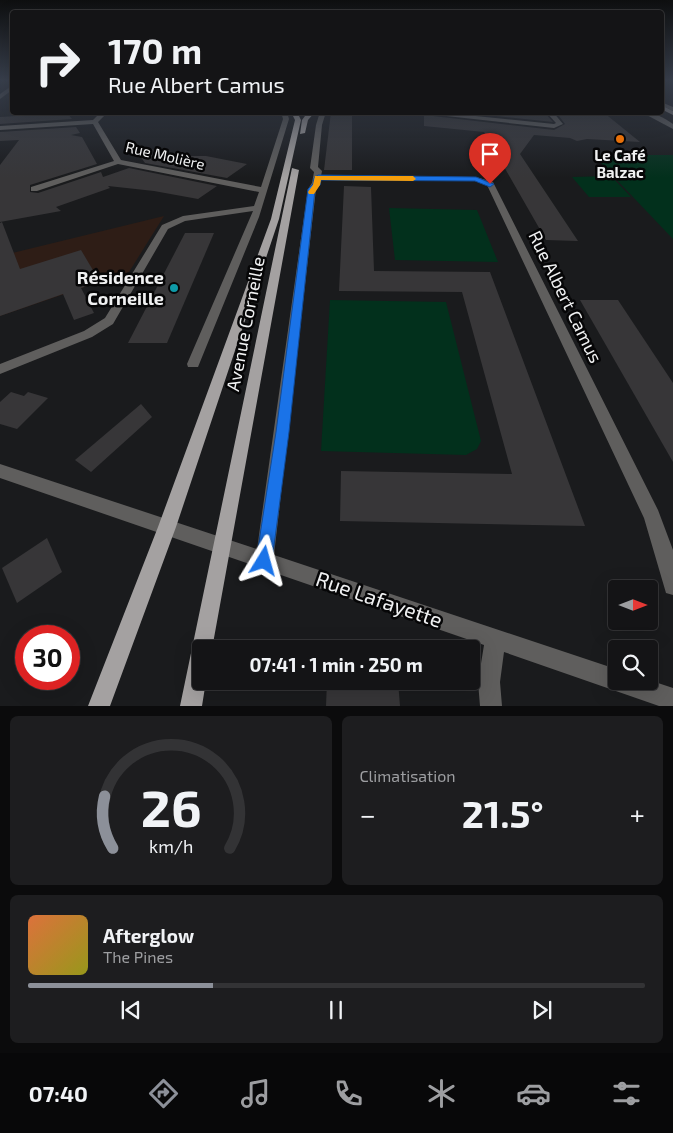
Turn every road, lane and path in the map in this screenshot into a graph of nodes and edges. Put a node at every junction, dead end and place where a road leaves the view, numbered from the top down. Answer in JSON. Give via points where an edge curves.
{"nodes":[{"id":1,"x":101,"y":115,"type":"edge"},
{"id":2,"x":285,"y":115,"type":"edge"},
{"id":3,"x":296,"y":115,"type":"edge"},
{"id":4,"x":309,"y":115,"type":"edge"},
{"id":5,"x":322,"y":115,"type":"edge"},
{"id":6,"x":456,"y":115,"type":"edge"},
{"id":7,"x":552,"y":115,"type":"edge"},
{"id":8,"x":651,"y":115,"type":"edge"},
{"id":9,"x":95,"y":122,"type":"junction"},
{"id":10,"x":673,"y":127,"type":"edge"},
{"id":11,"x":0,"y":128,"type":"edge"},
{"id":12,"x":118,"y":162,"type":"junction"},
{"id":13,"x":318,"y":178,"type":"junction"},
{"id":14,"x":34,"y":189,"type":"dead end"},
{"id":15,"x":263,"y":190,"type":"junction"},
{"id":16,"x":257,"y":208,"type":"junction"},
{"id":17,"x":193,"y":364,"type":"dead end"},
{"id":18,"x":0,"y":369,"type":"edge"},
{"id":19,"x":0,"y":471,"type":"edge"},
{"id":20,"x":167,"y":527,"type":"junction"},
{"id":21,"x":222,"y":546,"type":"junction"},
{"id":22,"x":264,"y":561,"type":"junction"},
{"id":23,"x":673,"y":586,"type":"edge"},
{"id":24,"x":494,"y":639,"type":"junction"},
{"id":25,"x":204,"y":640,"type":"edge"},
{"id":26,"x":608,"y":678,"type":"edge"},
{"id":27,"x":194,"y":690,"type":"edge"},
{"id":28,"x":646,"y":690,"type":"edge"},
{"id":29,"x":673,"y":699,"type":"edge"},
{"id":30,"x":99,"y":706,"type":"edge"},
{"id":31,"x":191,"y":706,"type":"edge"},
{"id":32,"x":491,"y":706,"type":"edge"}],
"edges":[{"from":1,"to":9,"type":"street"},
{"from":2,"to":15,"type":"street","name":"Avenue Corneille"},
{"from":3,"to":20,"type":"main road","name":"Avenue Corneille","via":[[298,120],[275,219]]},
{"from":4,"to":21,"type":"main road","name":"Avenue Corneille","via":[[305,120]]},
{"from":5,"to":13,"type":"street","via":[[314,168],[318,171]]},
{"from":6,"to":7,"type":"street","via":[[554,126],[560,124]]},
{"from":8,"to":10,"type":"street"},
{"from":9,"to":11,"type":"street"},
{"from":9,"to":12,"type":"street","name":"Rue Molière"},
{"from":12,"to":14,"type":"street"},
{"from":12,"to":15,"type":"street","name":"Rue Molière"},
{"from":13,"to":22,"type":"street","via":[[312,189]]},
{"from":13,"to":23,"type":"street","name":"Rue Albert Camus","via":[[476,179],[490,184],[652,516]]},
{"from":15,"to":16,"type":"street","name":"Avenue Corneille"},
{"from":16,"to":17,"type":"street","name":"Avenue Corneille"},
{"from":16,"to":18,"type":"street","via":[[183,219],[165,227],[109,321],[88,334]]},
{"from":19,"to":20,"type":"street","name":"Rue Lafayette"},
{"from":20,"to":21,"type":"street","name":"Rue Lafayette"},
{"from":20,"to":30,"type":"main road","name":"Avenue Corneille"},
{"from":21,"to":22,"type":"street","name":"Rue Lafayette"},
{"from":21,"to":25,"type":"main road","name":"Avenue Corneille"},
{"from":22,"to":24,"type":"street","name":"Rue Lafayette"},
{"from":24,"to":26,"type":"street","name":"Rue Lafayette"},
{"from":24,"to":32,"type":"street","via":[[489,682]]},
{"from":27,"to":31,"type":"main road"},
{"from":28,"to":29,"type":"street","name":"Rue Lafayette"}]}
